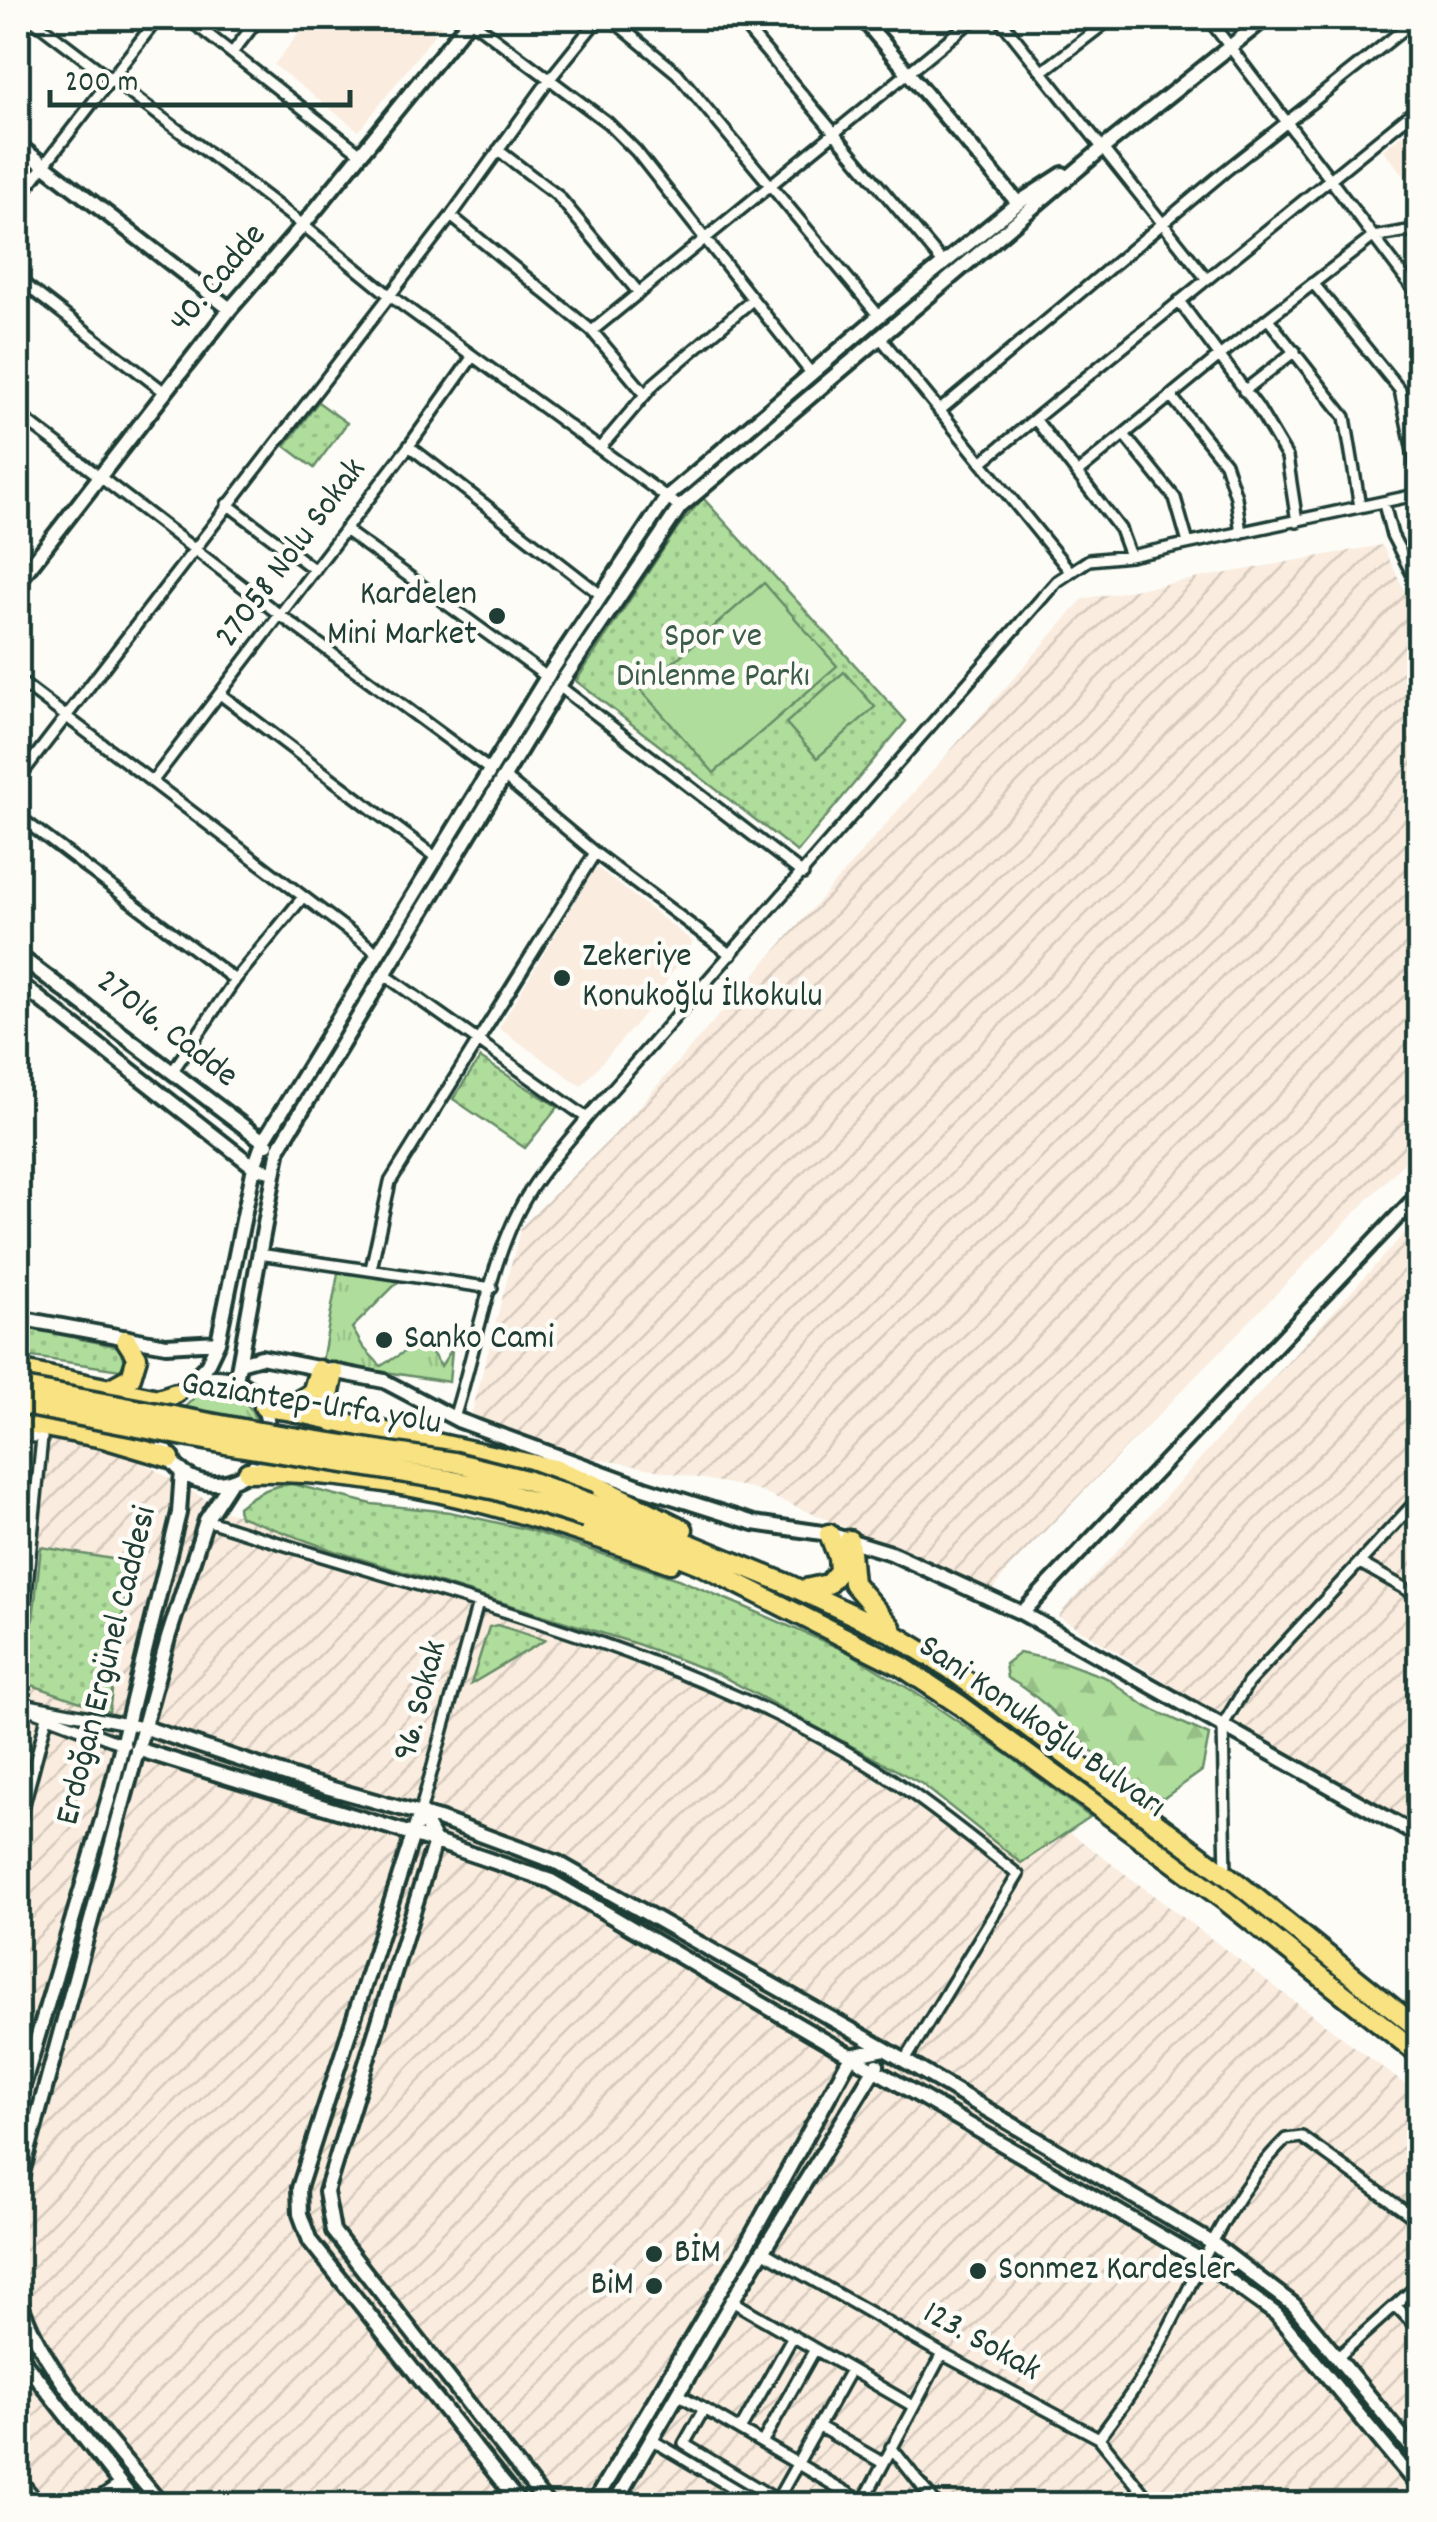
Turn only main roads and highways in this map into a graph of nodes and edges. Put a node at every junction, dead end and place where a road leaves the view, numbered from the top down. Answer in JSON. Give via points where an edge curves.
{"nodes":[{"id":1,"x":126,"y":1340,"type":"road end"},
{"id":2,"x":18,"y":1370,"type":"edge"},
{"id":3,"x":18,"y":1387,"type":"edge"},
{"id":4,"x":183,"y":1388,"type":"road end"},
{"id":5,"x":107,"y":1390,"type":"junction"},
{"id":6,"x":18,"y":1404,"type":"edge"},
{"id":7,"x":264,"y":1408,"type":"road end"},
{"id":8,"x":284,"y":1409,"type":"junction"},
{"id":9,"x":18,"y":1422,"type":"edge"},
{"id":10,"x":334,"y":1422,"type":"junction"},
{"id":11,"x":176,"y":1464,"type":"road end"},
{"id":12,"x":240,"y":1476,"type":"road end"},
{"id":13,"x":587,"y":1510,"type":"junction"},
{"id":14,"x":830,"y":1534,"type":"road end"},
{"id":15,"x":849,"y":1540,"type":"road end"},
{"id":16,"x":792,"y":1587,"type":"junction"},
{"id":17,"x":765,"y":1596,"type":"junction"},
{"id":18,"x":906,"y":1642,"type":"junction"},
{"id":19,"x":1420,"y":2030,"type":"edge"},
{"id":20,"x":1420,"y":2055,"type":"edge"}],
"edges":[{"from":1,"to":5,"type":"highway","via":[[136,1358],[131,1377]]},
{"from":2,"to":5,"type":"highway"},
{"from":3,"to":13,"type":"highway","name":"Gaziantep-Urfa yolu","bridge":true,"via":[[454,1462],[526,1480]]},
{"from":4,"to":5,"type":"highway","via":[[158,1399]]},
{"from":6,"to":13,"type":"highway","name":"Gaziantep-Urfa yolu","bridge":true},
{"from":7,"to":8,"type":"highway"},
{"from":8,"to":10,"type":"highway"},
{"from":8,"to":10,"type":"highway","via":[[312,1393],[326,1372],[326,1411]]},
{"from":9,"to":11,"type":"highway","via":[[103,1438]]},
{"from":10,"to":16,"type":"highway","via":[[554,1469],[628,1500]]},
{"from":12,"to":17,"type":"highway","via":[[306,1471],[454,1494]]},
{"from":13,"to":16,"type":"highway","name":"Sani Konukoğlu Bulvarı"},
{"from":13,"to":17,"type":"highway","name":"Sani Konukoğlu Bulvarı"},
{"from":14,"to":16,"type":"highway","via":[[839,1571],[828,1584]]},
{"from":15,"to":18,"type":"highway","via":[[853,1583]]},
{"from":16,"to":18,"type":"highway","name":"Sani Konukoğlu Bulvarı"},
{"from":17,"to":20,"type":"highway","name":"Sani Konukoğlu Bulvarı","via":[[901,1666],[960,1705],[1226,1901]]},
{"from":18,"to":19,"type":"highway","name":"Sani Konukoğlu Bulvarı","via":[[1226,1874]]}]}
